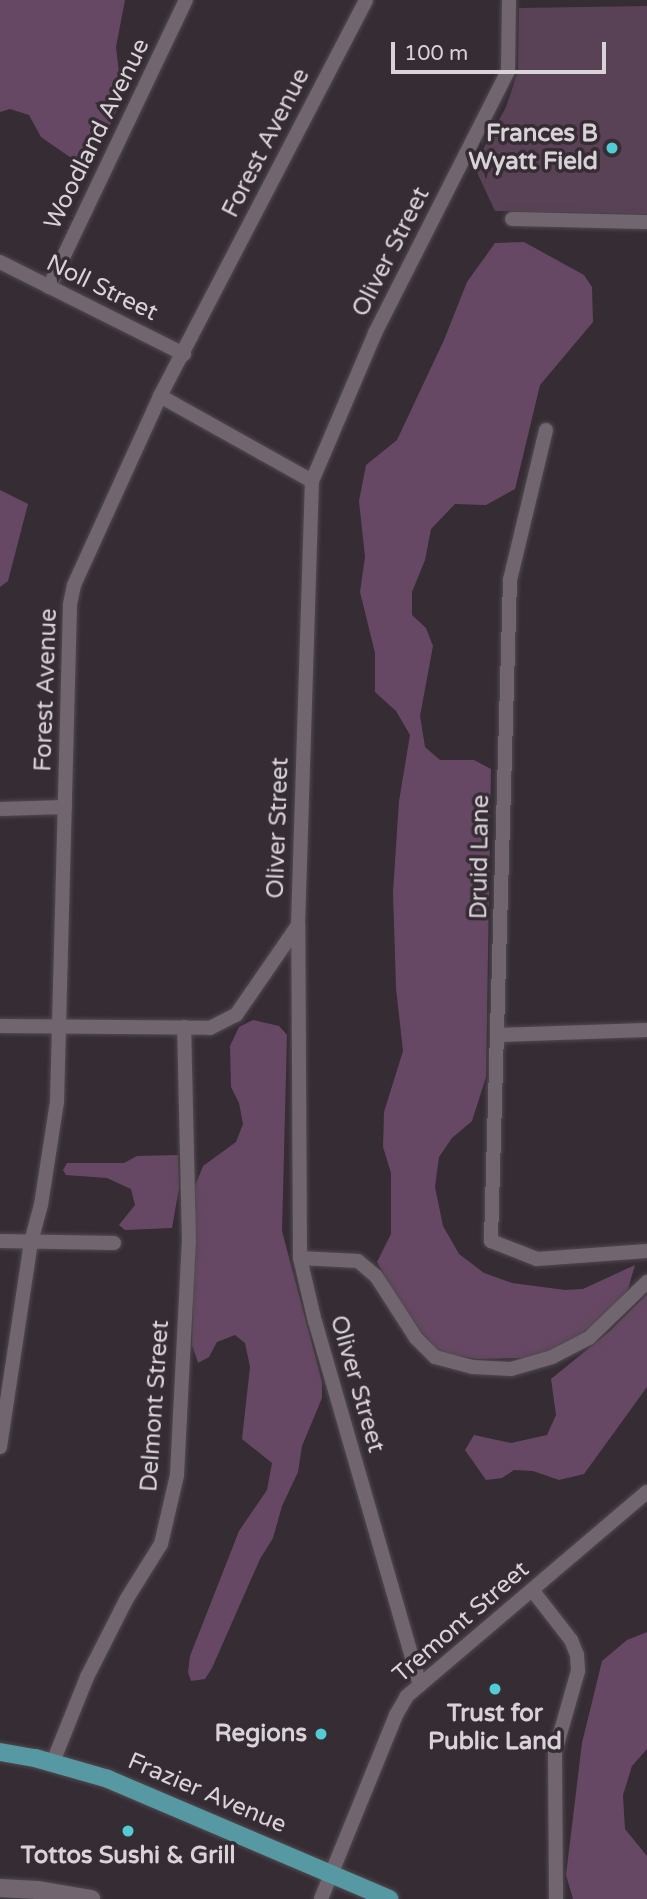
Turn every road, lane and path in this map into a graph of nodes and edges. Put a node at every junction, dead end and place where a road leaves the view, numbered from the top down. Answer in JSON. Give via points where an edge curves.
{"nodes":[{"id":1,"x":186,"y":0,"type":"edge"},
{"id":2,"x":366,"y":0,"type":"edge"},
{"id":3,"x":509,"y":0,"type":"edge"},
{"id":4,"x":512,"y":219,"type":"dead end"},
{"id":5,"x":647,"y":222,"type":"edge"},
{"id":6,"x":0,"y":262,"type":"edge"},
{"id":7,"x":49,"y":287,"type":"junction"},
{"id":8,"x":184,"y":354,"type":"junction"},
{"id":9,"x":160,"y":396,"type":"junction"},
{"id":10,"x":546,"y":430,"type":"dead end"},
{"id":11,"x":312,"y":481,"type":"junction"},
{"id":12,"x":65,"y":807,"type":"junction"},
{"id":13,"x":0,"y":808,"type":"edge"},
{"id":14,"x":298,"y":925,"type":"junction"},
{"id":15,"x":61,"y":1025,"type":"junction"},
{"id":16,"x":0,"y":1026,"type":"edge"},
{"id":17,"x":184,"y":1027,"type":"junction"},
{"id":18,"x":647,"y":1030,"type":"edge"},
{"id":19,"x":498,"y":1035,"type":"junction"},
{"id":20,"x":0,"y":1241,"type":"edge"},
{"id":21,"x":31,"y":1242,"type":"junction"},
{"id":22,"x":114,"y":1243,"type":"dead end"},
{"id":23,"x":647,"y":1251,"type":"edge"},
{"id":24,"x":300,"y":1258,"type":"junction"},
{"id":25,"x":647,"y":1282,"type":"edge"},
{"id":26,"x":0,"y":1447,"type":"edge"},
{"id":27,"x":647,"y":1492,"type":"edge"},
{"id":28,"x":533,"y":1591,"type":"junction"},
{"id":29,"x":419,"y":1685,"type":"junction"},
{"id":30,"x":0,"y":1752,"type":"edge"},
{"id":31,"x":53,"y":1762,"type":"junction"},
{"id":32,"x":332,"y":1873,"type":"junction"},
{"id":33,"x":0,"y":1888,"type":"edge"},
{"id":34,"x":91,"y":1899,"type":"edge"},
{"id":35,"x":321,"y":1899,"type":"edge"},
{"id":36,"x":389,"y":1899,"type":"edge"},
{"id":37,"x":556,"y":1899,"type":"edge"}],
"edges":[{"from":1,"to":7,"type":"street","name":"Woodland Avenue"},
{"from":2,"to":8,"type":"street","name":"Forest Avenue"},
{"from":3,"to":11,"type":"street","name":"Oliver Street","via":[[508,71],[374,332]]},
{"from":4,"to":5,"type":"street"},
{"from":6,"to":7,"type":"street","name":"Noll Street"},
{"from":7,"to":8,"type":"street","name":"Noll Street"},
{"from":8,"to":9,"type":"street","name":"Forest Avenue"},
{"from":9,"to":11,"type":"street"},
{"from":9,"to":12,"type":"street","name":"Forest Avenue","via":[[74,584]]},
{"from":10,"to":19,"type":"street","name":"Druid Lane","via":[[510,580]]},
{"from":11,"to":14,"type":"street","name":"Oliver Street"},
{"from":12,"to":13,"type":"street"},
{"from":12,"to":15,"type":"street","name":"Forest Avenue"},
{"from":14,"to":17,"type":"street","via":[[236,1015],[210,1028]]},
{"from":14,"to":24,"type":"street","name":"Oliver Street"},
{"from":15,"to":16,"type":"street"},
{"from":15,"to":17,"type":"street"},
{"from":15,"to":21,"type":"street","name":"Forest Avenue","via":[[57,1102]]},
{"from":17,"to":31,"type":"street","name":"Delmont Street","via":[[189,1242],[177,1475],[161,1544],[125,1600]]},
{"from":18,"to":19,"type":"street"},
{"from":19,"to":23,"type":"street","name":"Druid Lane","via":[[491,1241],[537,1259]]},
{"from":20,"to":21,"type":"street"},
{"from":21,"to":22,"type":"street"},
{"from":21,"to":26,"type":"street","name":"Forest Avenue"},
{"from":24,"to":25,"type":"street","via":[[358,1261],[376,1276],[416,1338],[435,1357],[472,1367],[512,1369],[551,1357],[589,1338]]},
{"from":24,"to":29,"type":"street","name":"Oliver Street"},
{"from":27,"to":28,"type":"street","name":"Tremont Street"},
{"from":28,"to":29,"type":"street","name":"Tremont Street"},
{"from":28,"to":37,"type":"street","via":[[578,1655],[578,1671],[555,1752]]},
{"from":29,"to":32,"type":"street","name":"Tremont Street","via":[[396,1715]]},
{"from":30,"to":31,"type":"main road","name":"Frazier Avenue"},
{"from":31,"to":32,"type":"main road","name":"Frazier Avenue","via":[[133,1788]]},
{"from":32,"to":35,"type":"street","name":"Tremont Street"},
{"from":32,"to":36,"type":"main road","name":"Frazier Avenue"},
{"from":33,"to":34,"type":"street"}]}
